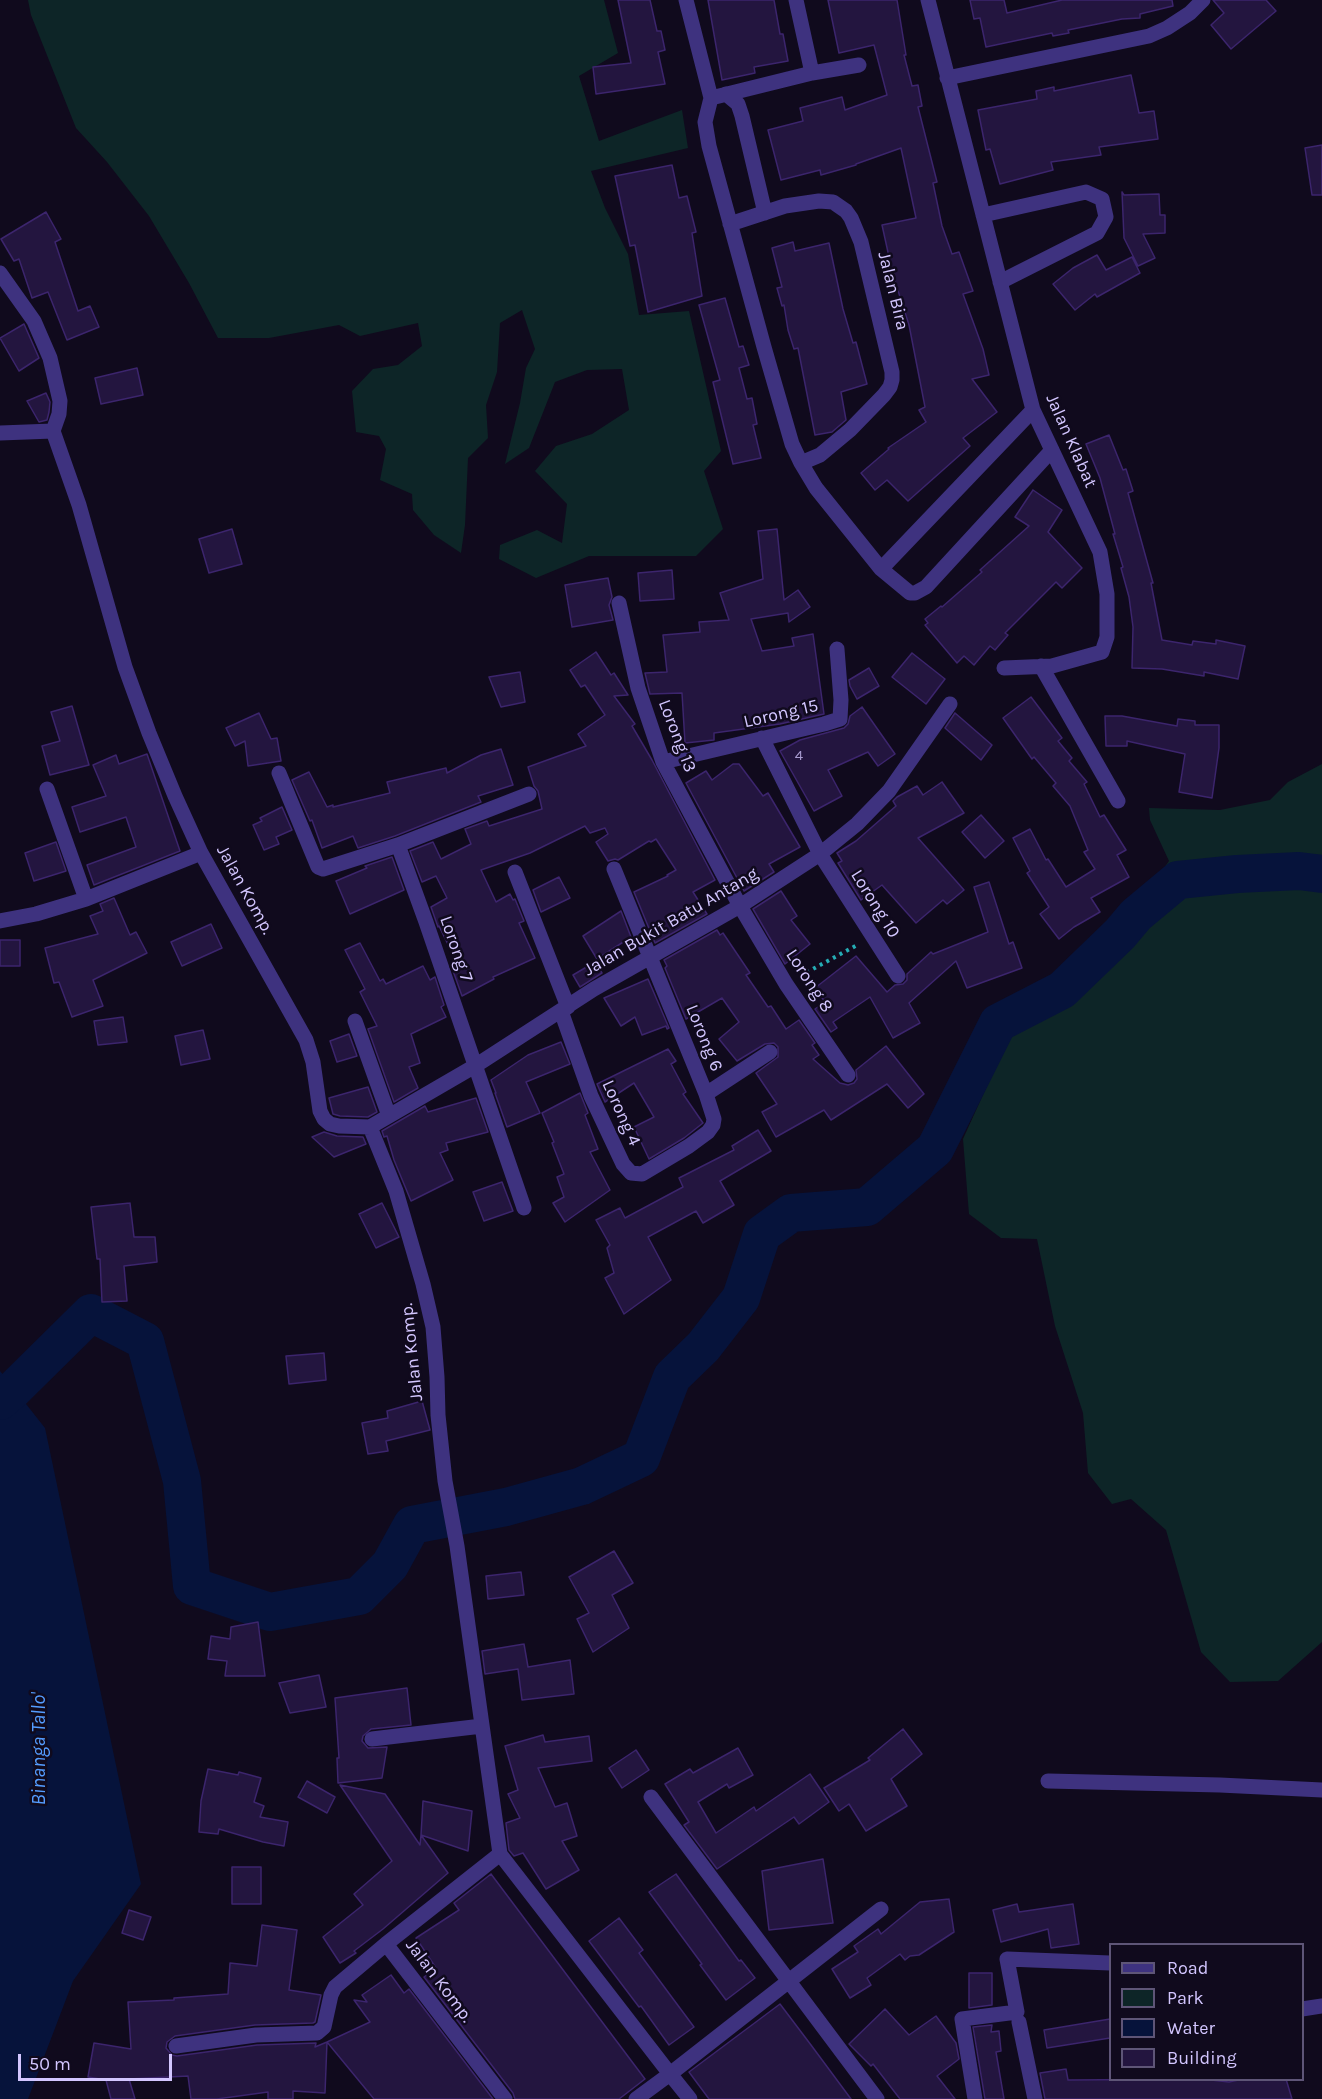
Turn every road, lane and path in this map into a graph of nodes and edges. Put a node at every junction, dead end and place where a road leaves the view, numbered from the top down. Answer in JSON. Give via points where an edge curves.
{"nodes":[{"id":1,"x":686,"y":0,"type":"edge"},
{"id":2,"x":796,"y":0,"type":"edge"},
{"id":3,"x":928,"y":0,"type":"edge"},
{"id":4,"x":1203,"y":0,"type":"edge"},
{"id":5,"x":859,"y":65,"type":"dead end"},
{"id":6,"x":812,"y":73,"type":"junction"},
{"id":7,"x":947,"y":78,"type":"junction"},
{"id":8,"x":726,"y":94,"type":"junction"},
{"id":9,"x":711,"y":98,"type":"junction"},
{"id":10,"x":765,"y":213,"type":"junction"},
{"id":11,"x":983,"y":215,"type":"junction"},
{"id":12,"x":730,"y":224,"type":"junction"},
{"id":13,"x":0,"y":273,"type":"edge"},
{"id":14,"x":1000,"y":282,"type":"junction"},
{"id":15,"x":1033,"y":410,"type":"junction"},
{"id":16,"x":53,"y":431,"type":"junction"},
{"id":17,"x":0,"y":433,"type":"edge"},
{"id":18,"x":1052,"y":450,"type":"junction"},
{"id":19,"x":801,"y":463,"type":"junction"},
{"id":20,"x":881,"y":569,"type":"junction"},
{"id":21,"x":619,"y":603,"type":"dead end"},
{"id":22,"x":837,"y":649,"type":"dead end"},
{"id":23,"x":1041,"y":666,"type":"junction"},
{"id":24,"x":1004,"y":668,"type":"dead end"},
{"id":25,"x":950,"y":704,"type":"dead end"},
{"id":26,"x":762,"y":738,"type":"junction"},
{"id":27,"x":663,"y":762,"type":"junction"},
{"id":28,"x":279,"y":773,"type":"dead end"},
{"id":29,"x":47,"y":789,"type":"dead end"},
{"id":30,"x":529,"y":794,"type":"dead end"},
{"id":31,"x":1119,"y":801,"type":"dead end"},
{"id":32,"x":398,"y":845,"type":"junction"},
{"id":33,"x":201,"y":853,"type":"junction"},
{"id":34,"x":820,"y":854,"type":"junction"},
{"id":35,"x":614,"y":869,"type":"dead end"},
{"id":36,"x":515,"y":872,"type":"dead end"},
{"id":37,"x":86,"y":899,"type":"junction"},
{"id":38,"x":740,"y":906,"type":"junction"},
{"id":39,"x":0,"y":921,"type":"edge"},
{"id":40,"x":873,"y":936,"type":"junction"},
{"id":41,"x":651,"y":958,"type":"junction"},
{"id":42,"x":898,"y":976,"type":"dead end"},
{"id":43,"x":786,"y":984,"type":"junction"},
{"id":44,"x":565,"y":1009,"type":"junction"},
{"id":45,"x":355,"y":1021,"type":"dead end"},
{"id":46,"x":770,"y":1052,"type":"dead end"},
{"id":47,"x":475,"y":1066,"type":"junction"},
{"id":48,"x":848,"y":1075,"type":"dead end"},
{"id":49,"x":706,"y":1094,"type":"junction"},
{"id":50,"x":389,"y":1116,"type":"junction"},
{"id":51,"x":370,"y":1127,"type":"junction"},
{"id":52,"x":524,"y":1208,"type":"dead end"},
{"id":53,"x":482,"y":1726,"type":"junction"},
{"id":54,"x":372,"y":1739,"type":"dead end"},
{"id":55,"x":1048,"y":1781,"type":"dead end"},
{"id":56,"x":1322,"y":1790,"type":"edge"},
{"id":57,"x":651,"y":1797,"type":"dead end"},
{"id":58,"x":500,"y":1854,"type":"junction"},
{"id":59,"x":881,"y":1910,"type":"dead end"},
{"id":60,"x":386,"y":1944,"type":"junction"},
{"id":61,"x":1109,"y":1963,"type":"edge"},
{"id":62,"x":788,"y":1981,"type":"junction"},
{"id":63,"x":1322,"y":2006,"type":"edge"},
{"id":64,"x":1304,"y":2009,"type":"edge"},
{"id":65,"x":1019,"y":2022,"type":"dead end"},
{"id":66,"x":176,"y":2046,"type":"dead end"},
{"id":67,"x":670,"y":2074,"type":"junction"},
{"id":68,"x":505,"y":2099,"type":"edge"},
{"id":69,"x":636,"y":2099,"type":"edge"},
{"id":70,"x":690,"y":2099,"type":"edge"},
{"id":71,"x":877,"y":2099,"type":"edge"},
{"id":72,"x":975,"y":2099,"type":"edge"},
{"id":73,"x":1035,"y":2099,"type":"edge"}],
"edges":[{"from":1,"to":9,"type":"street"},
{"from":2,"to":6,"type":"street"},
{"from":3,"to":7,"type":"street","name":"Jalan Klabat"},
{"from":4,"to":7,"type":"street","via":[[1182,18],[1149,36]]},
{"from":5,"to":6,"type":"street"},
{"from":6,"to":8,"type":"street"},
{"from":7,"to":11,"type":"street","name":"Jalan Klabat"},
{"from":8,"to":9,"type":"street"},
{"from":8,"to":10,"type":"street","via":[[738,104],[742,116]]},
{"from":9,"to":12,"type":"street","via":[[706,129]]},
{"from":10,"to":12,"type":"street","name":"Jalan Bira"},
{"from":10,"to":19,"type":"street","name":"Jalan Bira","via":[[819,201],[833,202],[846,211],[861,242],[892,372],[890,387],[876,405],[833,445]]},
{"from":11,"to":14,"type":"street","name":"Jalan Klabat"},
{"from":11,"to":14,"type":"street","via":[[1086,192],[1102,199],[1106,217],[1097,232]]},
{"from":12,"to":19,"type":"street","via":[[783,416]]},
{"from":13,"to":16,"type":"street","via":[[34,321],[50,358],[60,401]]},
{"from":14,"to":15,"type":"street","name":"Jalan Klabat"},
{"from":15,"to":18,"type":"street","name":"Jalan Klabat"},
{"from":15,"to":20,"type":"street"},
{"from":16,"to":17,"type":"street"},
{"from":16,"to":33,"type":"street","name":"Jalan Komp.","via":[[125,667]]},
{"from":18,"to":20,"type":"street","via":[[926,587],[910,593]]},
{"from":18,"to":23,"type":"street","name":"Jalan Klabat","via":[[1100,552],[1107,594],[1107,637],[1102,652]]},
{"from":19,"to":20,"type":"street","via":[[816,488]]},
{"from":21,"to":27,"type":"street","name":"Lorong 13","via":[[638,688]]},
{"from":22,"to":26,"type":"street","name":"Lorong 15","via":[[840,719]]},
{"from":23,"to":24,"type":"street","name":"Jalan Klabat"},
{"from":23,"to":31,"type":"street"},
{"from":25,"to":34,"type":"street","name":"Jalan Bukit Batu Antang","via":[[889,791]]},
{"from":26,"to":27,"type":"street","name":"Lorong 15"},
{"from":26,"to":34,"type":"street","name":"Lorong 10"},
{"from":27,"to":38,"type":"street","name":"Lorong 13"},
{"from":28,"to":32,"type":"street","via":[[318,867],[323,869]]},
{"from":29,"to":37,"type":"street"},
{"from":30,"to":32,"type":"street"},
{"from":32,"to":47,"type":"street","name":"Lorong 7"},
{"from":33,"to":37,"type":"street"},
{"from":33,"to":51,"type":"street","name":"Jalan Komp.","via":[[306,1040],[324,1119],[339,1126]]},
{"from":34,"to":38,"type":"street","name":"Jalan Bukit Batu Antang"},
{"from":34,"to":40,"type":"street","name":"Lorong 10"},
{"from":35,"to":41,"type":"street","name":"Lorong 6"},
{"from":36,"to":44,"type":"street"},
{"from":37,"to":39,"type":"street"},
{"from":38,"to":41,"type":"street","name":"Jalan Bukit Batu Antang"},
{"from":38,"to":43,"type":"street","name":"Lorong 8"},
{"from":40,"to":42,"type":"street","name":"Lorong 10"},
{"from":40,"to":43,"type":"path"},
{"from":41,"to":44,"type":"street","name":"Jalan Bukit Batu Antang"},
{"from":41,"to":49,"type":"street","name":"Lorong 6"},
{"from":43,"to":48,"type":"street","name":"Lorong 8"},
{"from":44,"to":47,"type":"street","name":"Jalan Bukit Batu Antang"},
{"from":44,"to":49,"type":"street","name":"Lorong 4","via":[[591,1095],[622,1164],[631,1173],[642,1174],[708,1132],[714,1119]]},
{"from":45,"to":50,"type":"street"},
{"from":46,"to":49,"type":"street","name":"Lorong 6"},
{"from":47,"to":50,"type":"street","name":"Jalan Bukit Batu Antang"},
{"from":47,"to":52,"type":"street","name":"Lorong 7"},
{"from":50,"to":51,"type":"street","name":"Jalan Bukit Batu Antang"},
{"from":51,"to":53,"type":"street","name":"Jalan Komp.","via":[[396,1191],[423,1284],[435,1343],[445,1481],[458,1546]]},
{"from":53,"to":54,"type":"street"},
{"from":53,"to":58,"type":"street"},
{"from":55,"to":56,"type":"street"},
{"from":57,"to":62,"type":"street"},
{"from":58,"to":60,"type":"street","name":"Jalan Komp."},
{"from":58,"to":67,"type":"street"},
{"from":59,"to":62,"type":"street"},
{"from":60,"to":66,"type":"street","via":[[335,1987],[324,2027],[317,2033],[256,2035]]},
{"from":60,"to":68,"type":"street","name":"Jalan Komp."},
{"from":61,"to":72,"type":"street","via":[[1007,1959],[1017,2012],[962,2019]]},
{"from":62,"to":67,"type":"street"},
{"from":62,"to":71,"type":"street"},
{"from":63,"to":64,"type":"street"},
{"from":65,"to":73,"type":"street"},
{"from":67,"to":69,"type":"street"},
{"from":67,"to":70,"type":"street"}]}
